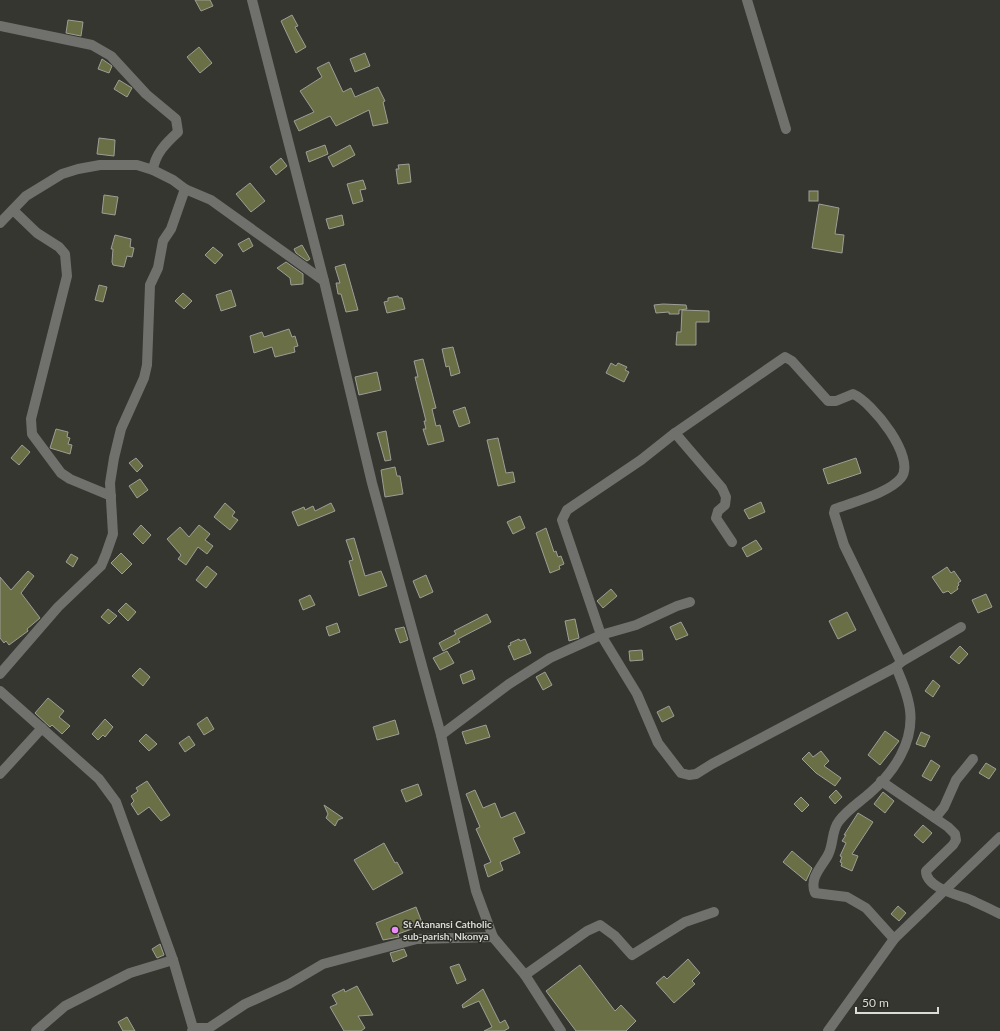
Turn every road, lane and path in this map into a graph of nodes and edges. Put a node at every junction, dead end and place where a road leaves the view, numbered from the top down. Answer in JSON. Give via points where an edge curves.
{"nodes":[{"id":1,"x":252,"y":0,"type":"edge"},
{"id":2,"x":748,"y":0,"type":"edge"},
{"id":3,"x":0,"y":26,"type":"edge"},
{"id":4,"x":786,"y":130,"type":"dead end"},
{"id":5,"x":153,"y":170,"type":"junction"},
{"id":6,"x":185,"y":189,"type":"junction"},
{"id":7,"x":13,"y":210,"type":"junction"},
{"id":8,"x":0,"y":223,"type":"edge"},
{"id":9,"x":324,"y":281,"type":"junction"},
{"id":10,"x":675,"y":433,"type":"junction"},
{"id":11,"x":111,"y":496,"type":"junction"},
{"id":12,"x":732,"y":542,"type":"dead end"},
{"id":13,"x":690,"y":602,"type":"dead end"},
{"id":14,"x":961,"y":627,"type":"dead end"},
{"id":15,"x":601,"y":635,"type":"junction"},
{"id":16,"x":899,"y":664,"type":"junction"},
{"id":17,"x":0,"y":674,"type":"edge"},
{"id":18,"x":0,"y":690,"type":"edge"},
{"id":19,"x":42,"y":728,"type":"junction"},
{"id":20,"x":440,"y":735,"type":"junction"},
{"id":21,"x":973,"y":759,"type":"dead end"},
{"id":22,"x":0,"y":774,"type":"edge"},
{"id":23,"x":881,"y":781,"type":"junction"},
{"id":24,"x":935,"y":818,"type":"junction"},
{"id":25,"x":1000,"y":837,"type":"edge"},
{"id":26,"x":944,"y":891,"type":"junction"},
{"id":27,"x":714,"y":912,"type":"dead end"},
{"id":28,"x":1000,"y":914,"type":"edge"},
{"id":29,"x":493,"y":937,"type":"junction"},
{"id":30,"x":894,"y":939,"type":"junction"},
{"id":31,"x":173,"y":960,"type":"junction"},
{"id":32,"x":525,"y":976,"type":"junction"},
{"id":33,"x":193,"y":1030,"type":"edge"},
{"id":34,"x":36,"y":1031,"type":"edge"},
{"id":35,"x":561,"y":1031,"type":"edge"},
{"id":36,"x":828,"y":1031,"type":"edge"}],
"edges":[{"from":1,"to":9,"type":"street"},
{"from":2,"to":4,"type":"street"},
{"from":3,"to":5,"type":"street","via":[[92,45],[111,56],[146,94],[176,119],[178,132],[162,149],[154,162]]},
{"from":5,"to":6,"type":"street"},
{"from":5,"to":7,"type":"street","via":[[121,164],[78,169],[40,186]]},
{"from":6,"to":9,"type":"street","via":[[211,200]]},
{"from":6,"to":11,"type":"street","via":[[171,229],[163,241],[158,268],[150,285],[147,365],[144,378],[121,429],[111,477]]},
{"from":7,"to":8,"type":"street"},
{"from":7,"to":11,"type":"street","via":[[37,232],[59,247],[67,262],[67,276],[31,419],[32,434],[65,476]]},
{"from":9,"to":20,"type":"street","via":[[372,483]]},
{"from":10,"to":12,"type":"street","via":[[722,488],[726,497],[725,505],[718,511],[716,518]]},
{"from":10,"to":15,"type":"street","via":[[564,514],[562,520]]},
{"from":10,"to":16,"type":"street","via":[[785,357],[828,401],[836,401],[853,394],[861,397],[884,422],[897,443],[903,459],[904,472],[901,478],[890,486],[835,509],[834,513],[844,545]]},
{"from":11,"to":17,"type":"street","via":[[113,534],[101,566],[58,607]]},
{"from":13,"to":15,"type":"street","via":[[636,625]]},
{"from":14,"to":16,"type":"street"},
{"from":15,"to":16,"type":"street","via":[[637,694],[658,743],[681,773],[688,775],[703,771]]},
{"from":15,"to":20,"type":"street","via":[[550,658],[509,684]]},
{"from":16,"to":23,"type":"street","via":[[910,712],[909,733],[905,750]]},
{"from":18,"to":19,"type":"street"},
{"from":19,"to":22,"type":"street"},
{"from":19,"to":31,"type":"street","via":[[99,779],[116,802]]},
{"from":20,"to":29,"type":"street","via":[[476,891]]},
{"from":21,"to":24,"type":"street","via":[[956,780],[944,807]]},
{"from":23,"to":24,"type":"street"},
{"from":23,"to":30,"type":"street","via":[[872,792],[852,807],[833,831],[829,854],[815,875],[812,886],[815,893],[847,897],[866,908]]},
{"from":24,"to":26,"type":"street","via":[[955,834],[956,840],[926,871],[930,880]]},
{"from":25,"to":26,"type":"street"},
{"from":26,"to":28,"type":"street"},
{"from":26,"to":30,"type":"street"},
{"from":27,"to":32,"type":"street","via":[[685,922],[632,954],[600,925],[587,931]]},
{"from":29,"to":32,"type":"street"},
{"from":29,"to":33,"type":"street","via":[[417,939],[323,964],[289,984],[245,1004],[209,1028]]},
{"from":30,"to":36,"type":"street"},
{"from":31,"to":33,"type":"street"},
{"from":31,"to":34,"type":"street","via":[[130,973],[65,1006]]},
{"from":32,"to":35,"type":"street"}]}
